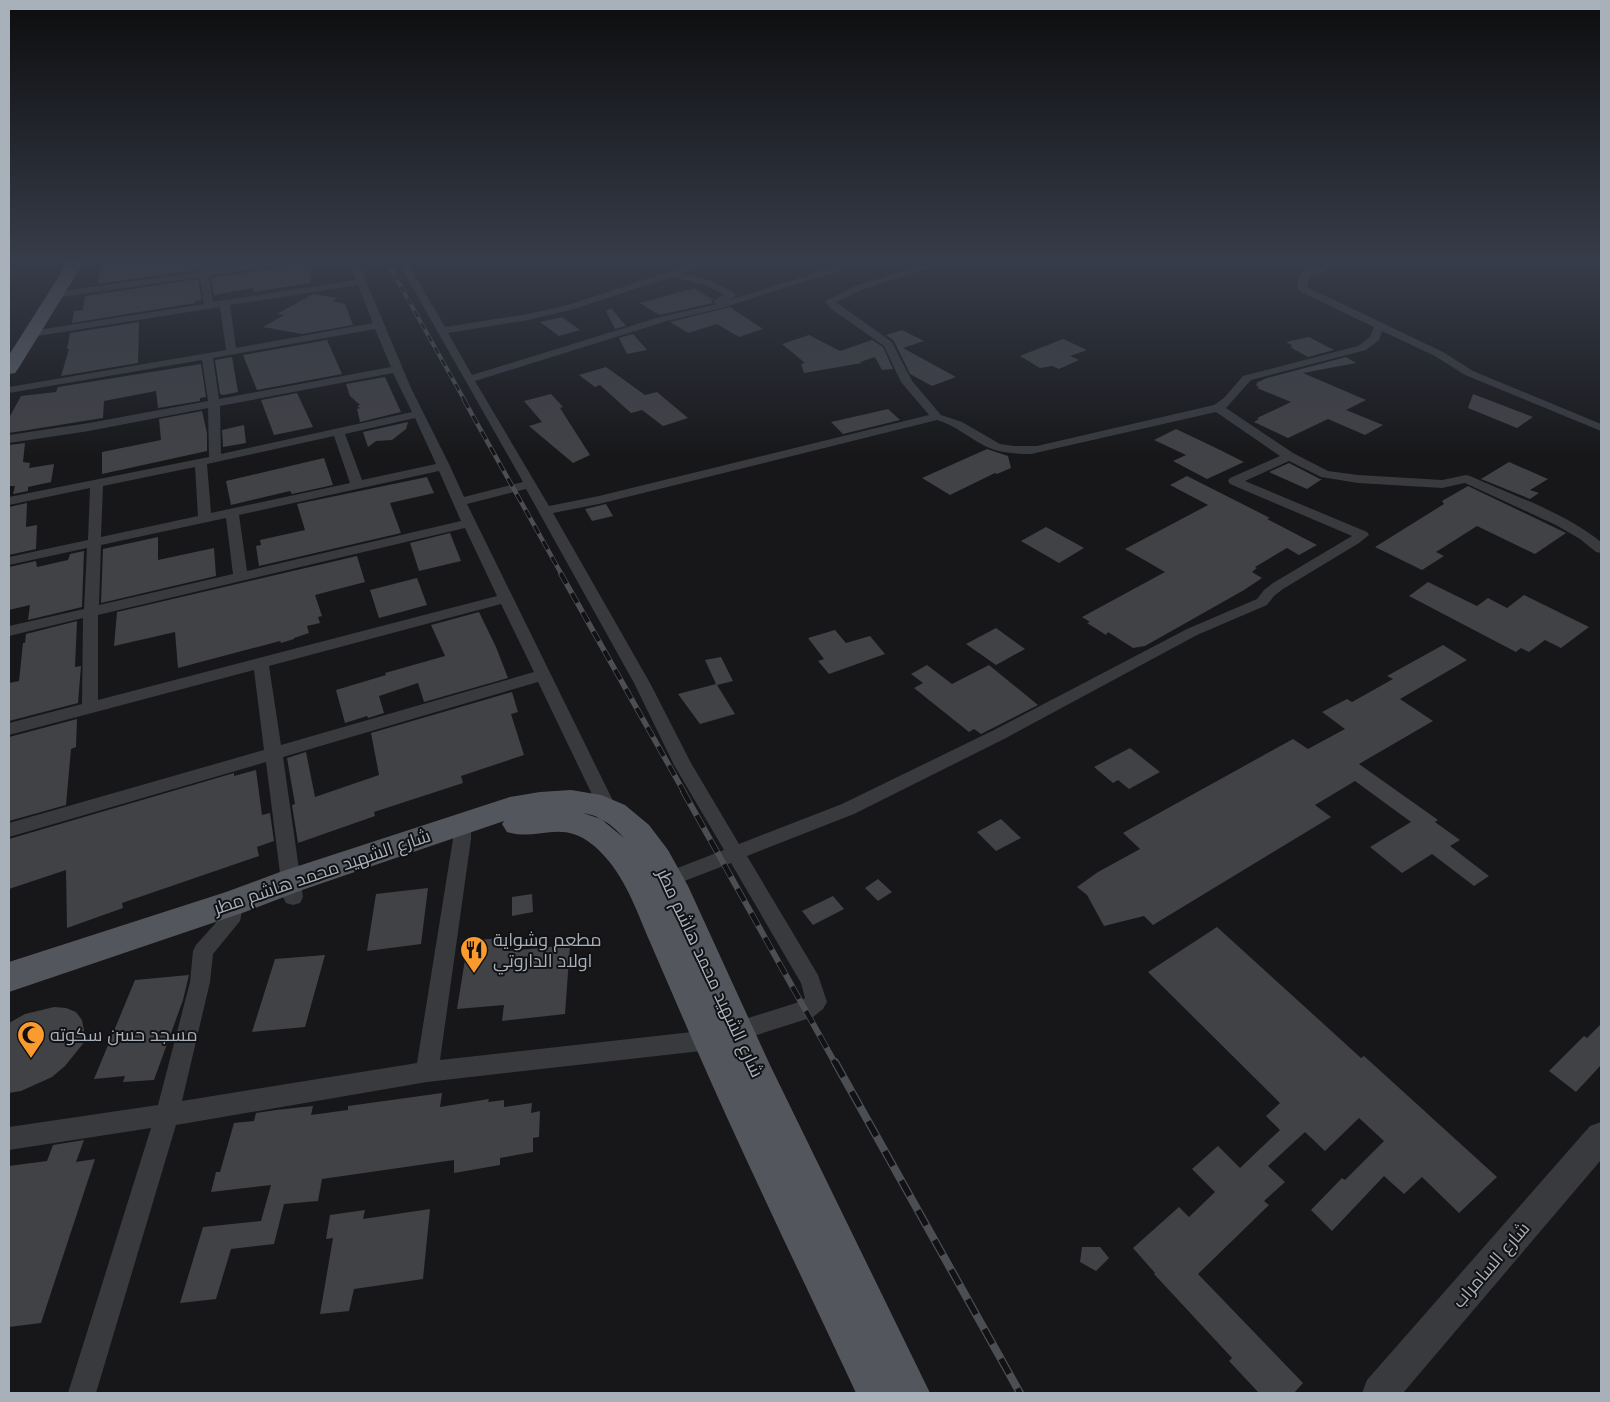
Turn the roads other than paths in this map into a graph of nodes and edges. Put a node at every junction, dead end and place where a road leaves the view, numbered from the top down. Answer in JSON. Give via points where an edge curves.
{"nodes":[{"id":1,"x":26,"y":327,"type":"joint"},
{"id":2,"x":228,"y":327,"type":"edge"},
{"id":3,"x":365,"y":327,"type":"edge"},
{"id":4,"x":380,"y":327,"type":"edge"},
{"id":5,"x":458,"y":327,"type":"edge"},
{"id":6,"x":640,"y":327,"type":"edge"},
{"id":7,"x":864,"y":327,"type":"edge"},
{"id":8,"x":1379,"y":327,"type":"edge"},
{"id":9,"x":1382,"y":327,"type":"edge"},
{"id":10,"x":441,"y":330,"type":"joint"},
{"id":11,"x":9,"y":337,"type":"edge"},
{"id":12,"x":231,"y":351,"type":"junction"},
{"id":13,"x":207,"y":355,"type":"junction"},
{"id":14,"x":9,"y":369,"type":"edge"},
{"id":15,"x":397,"y":369,"type":"junction"},
{"id":16,"x":470,"y":378,"type":"junction"},
{"id":17,"x":9,"y":390,"type":"edge"},
{"id":18,"x":214,"y":402,"type":"junction"},
{"id":19,"x":1218,"y":408,"type":"junction"},
{"id":20,"x":419,"y":414,"type":"junction"},
{"id":21,"x":937,"y":417,"type":"junction"},
{"id":22,"x":1601,"y":428,"type":"edge"},
{"id":23,"x":338,"y":432,"type":"junction"},
{"id":24,"x":9,"y":439,"type":"edge"},
{"id":25,"x":1289,"y":456,"type":"junction"},
{"id":26,"x":215,"y":459,"type":"junction"},
{"id":27,"x":201,"y":462,"type":"junction"},
{"id":28,"x":444,"y":466,"type":"junction"},
{"id":29,"x":97,"y":483,"type":"junction"},
{"id":30,"x":530,"y":484,"type":"junction"},
{"id":31,"x":357,"y":485,"type":"junction"},
{"id":32,"x":9,"y":500,"type":"edge"},
{"id":33,"x":459,"y":502,"type":"junction"},
{"id":34,"x":544,"y":511,"type":"junction"},
{"id":35,"x":232,"y":512,"type":"junction"},
{"id":36,"x":205,"y":518,"type":"junction"},
{"id":37,"x":469,"y":523,"type":"junction"},
{"id":38,"x":95,"y":542,"type":"junction"},
{"id":39,"x":1601,"y":549,"type":"edge"},
{"id":40,"x":9,"y":561,"type":"edge"},
{"id":41,"x":240,"y":577,"type":"junction"},
{"id":42,"x":506,"y":598,"type":"junction"},
{"id":43,"x":91,"y":613,"type":"junction"},
{"id":44,"x":9,"y":631,"type":"edge"},
{"id":45,"x":261,"y":661,"type":"junction"},
{"id":46,"x":543,"y":675,"type":"junction"},
{"id":47,"x":90,"y":707,"type":"junction"},
{"id":48,"x":9,"y":729,"type":"edge"},
{"id":49,"x":274,"y":753,"type":"junction"},
{"id":50,"x":603,"y":820,"type":"junction"},
{"id":51,"x":9,"y":830,"type":"edge"},
{"id":52,"x":462,"y":831,"type":"junction"},
{"id":53,"x":737,"y":854,"type":"junction"},
{"id":54,"x":669,"y":879,"type":"junction"},
{"id":55,"x":292,"y":889,"type":"junction"},
{"id":56,"x":232,"y":912,"type":"junction"},
{"id":57,"x":9,"y":977,"type":"edge"},
{"id":58,"x":9,"y":994,"type":"edge"},
{"id":59,"x":724,"y":1036,"type":"junction"},
{"id":60,"x":427,"y":1072,"type":"junction"},
{"id":61,"x":167,"y":1114,"type":"junction"},
{"id":62,"x":1601,"y":1137,"type":"edge"},
{"id":63,"x":9,"y":1138,"type":"edge"},
{"id":64,"x":82,"y":1393,"type":"edge"},
{"id":65,"x":879,"y":1393,"type":"edge"},
{"id":66,"x":908,"y":1393,"type":"edge"},
{"id":67,"x":1380,"y":1393,"type":"edge"}],
"edges":[{"from":1,"to":11,"type":"highway"},
{"from":1,"to":14,"type":"highway"},
{"from":2,"to":12,"type":"street"},
{"from":3,"to":12,"type":"street"},
{"from":4,"to":15,"type":"street"},
{"from":5,"to":10,"type":"street"},
{"from":6,"to":16,"type":"street"},
{"from":7,"to":21,"type":"street","via":[[888,344],[904,378]]},
{"from":8,"to":19,"type":"street","via":[[1376,338],[1362,348],[1246,378],[1228,403]]},
{"from":9,"to":22,"type":"street","via":[[1469,373]]},
{"from":10,"to":16,"type":"street"},
{"from":12,"to":13,"type":"street"},
{"from":13,"to":17,"type":"street"},
{"from":13,"to":18,"type":"street"},
{"from":15,"to":18,"type":"street"},
{"from":15,"to":20,"type":"street"},
{"from":16,"to":30,"type":"street","via":[[485,410]]},
{"from":18,"to":24,"type":"street","via":[[90,427]]},
{"from":18,"to":26,"type":"street"},
{"from":19,"to":21,"type":"street","via":[[1037,450],[1020,451],[991,445],[952,421]]},
{"from":19,"to":25,"type":"street"},
{"from":20,"to":23,"type":"street"},
{"from":20,"to":28,"type":"street"},
{"from":21,"to":34,"type":"street","via":[[618,496]]},
{"from":23,"to":26,"type":"street"},
{"from":23,"to":31,"type":"street"},
{"from":25,"to":39,"type":"street","via":[[1334,476],[1442,484],[1466,479],[1561,522]]},
{"from":25,"to":53,"type":"street","via":[[1234,481],[1362,534],[1348,545],[1306,566],[1266,594],[1262,602],[1192,632],[1000,734],[848,808]]},
{"from":26,"to":27,"type":"street"},
{"from":27,"to":29,"type":"street"},
{"from":27,"to":36,"type":"street"},
{"from":28,"to":31,"type":"street"},
{"from":28,"to":33,"type":"street"},
{"from":29,"to":32,"type":"street"},
{"from":29,"to":38,"type":"street"},
{"from":30,"to":33,"type":"street"},
{"from":30,"to":34,"type":"street"},
{"from":31,"to":35,"type":"street"},
{"from":33,"to":37,"type":"street"},
{"from":34,"to":53,"type":"street","via":[[642,684],[683,765]]},
{"from":35,"to":36,"type":"street"},
{"from":35,"to":41,"type":"street"},
{"from":36,"to":38,"type":"street"},
{"from":37,"to":41,"type":"street"},
{"from":37,"to":42,"type":"street"},
{"from":38,"to":40,"type":"street"},
{"from":38,"to":43,"type":"street"},
{"from":41,"to":43,"type":"street"},
{"from":42,"to":45,"type":"street"},
{"from":42,"to":46,"type":"street"},
{"from":43,"to":44,"type":"street"},
{"from":43,"to":47,"type":"street"},
{"from":45,"to":47,"type":"street"},
{"from":45,"to":49,"type":"street"},
{"from":46,"to":49,"type":"street"},
{"from":46,"to":50,"type":"street"},
{"from":47,"to":48,"type":"street"},
{"from":49,"to":51,"type":"street"},
{"from":49,"to":55,"type":"street"},
{"from":50,"to":52,"type":"main road","name":"شارع الشهيد محمد هاشم مطر","via":[[583,824],[541,820]]},
{"from":50,"to":54,"type":"main road","name":"شارع الشهيد محمد هاشم مطر","via":[[627,821]]},
{"from":50,"to":59,"type":"main road","name":"شارع الشهيد محمد هاشم مطر","via":[[613,844],[640,882]]},
{"from":52,"to":55,"type":"main road","name":"شارع الشهيد محمد هاشم مطر"},
{"from":52,"to":60,"type":"street"},
{"from":53,"to":54,"type":"street"},
{"from":53,"to":59,"type":"street","via":[[811,981],[816,1002],[805,1010]]},
{"from":54,"to":59,"type":"main road","name":"شارع الشهيد محمد هاشم مطر"},
{"from":55,"to":56,"type":"main road","name":"شارع الشهيد محمد هاشم مطر"},
{"from":56,"to":57,"type":"main road","name":"شارع الشهيد محمد هاشم مطر"},
{"from":56,"to":58,"type":"main road","name":"شارع الشهيد محمد هاشم مطر"},
{"from":56,"to":61,"type":"street","via":[[203,951],[200,982]]},
{"from":59,"to":60,"type":"street"},
{"from":59,"to":65,"type":"main road","name":"شارع الشهيد محمد هاشم مطر"},
{"from":59,"to":66,"type":"main road","name":"شارع الشهيد محمد هاشم مطر"},
{"from":60,"to":61,"type":"street"},
{"from":61,"to":63,"type":"street"},
{"from":61,"to":64,"type":"street"},
{"from":62,"to":67,"type":"street","name":"شارع السامراب"}]}
